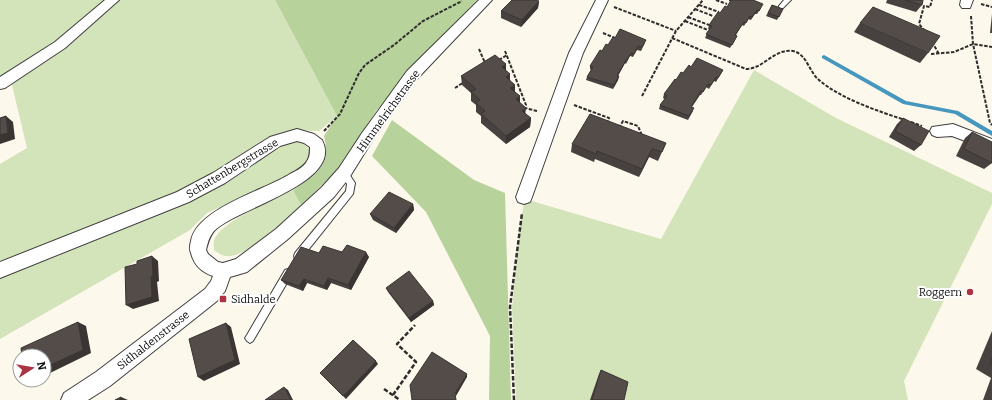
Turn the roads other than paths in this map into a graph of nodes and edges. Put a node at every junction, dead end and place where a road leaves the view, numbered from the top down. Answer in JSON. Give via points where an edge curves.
{"nodes":[{"id":1,"x":113,"y":0,"type":"edge"},
{"id":2,"x":486,"y":0,"type":"edge"},
{"id":3,"x":602,"y":0,"type":"edge"},
{"id":4,"x":788,"y":0,"type":"edge"},
{"id":5,"x":781,"y":7,"type":"edge"},
{"id":6,"x":0,"y":84,"type":"edge"},
{"id":7,"x":937,"y":131,"type":"road end"},
{"id":8,"x":992,"y":145,"type":"edge"},
{"id":9,"x":344,"y":174,"type":"junction"},
{"id":10,"x":524,"y":197,"type":"road end"},
{"id":11,"x":0,"y":270,"type":"edge"},
{"id":12,"x":223,"y":271,"type":"junction"},
{"id":13,"x":250,"y":338,"type":"dead end"},
{"id":14,"x":71,"y":400,"type":"edge"}],
"edges":[{"from":1,"to":6,"type":"street","via":[[60,45]]},
{"from":2,"to":9,"type":"street","name":"Himmelrichstrasse","via":[[412,75],[366,137]]},
{"from":3,"to":10,"type":"street","via":[[576,53]]},
{"from":4,"to":5,"type":"lane"},
{"from":7,"to":8,"type":"street","via":[[953,130]]},
{"from":9,"to":12,"type":"street","name":"Himmelrichstrasse","via":[[328,192],[250,260],[236,269]]},
{"from":9,"to":13,"type":"lane","via":[[351,183],[350,192],[298,256]]},
{"from":11,"to":12,"type":"street","name":"Schattenbergstrasse","via":[[183,197],[219,178],[267,145],[282,138],[297,135],[313,140],[317,144],[318,154],[317,160],[308,171],[208,225],[198,250],[201,259],[210,267]]},
{"from":12,"to":14,"type":"street","name":"Sidhaldenstrasse","via":[[219,285],[211,295],[103,379]]}]}
